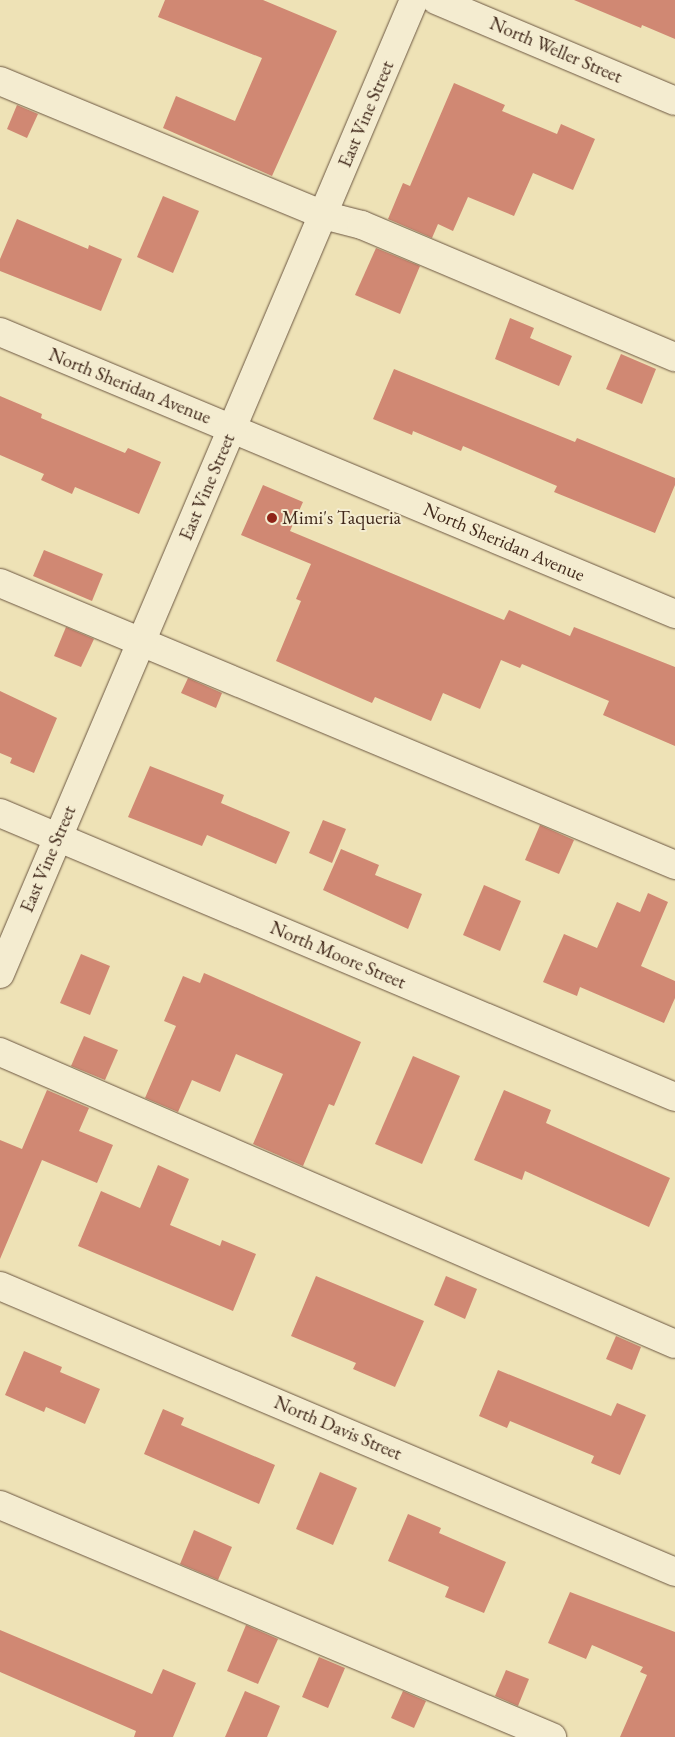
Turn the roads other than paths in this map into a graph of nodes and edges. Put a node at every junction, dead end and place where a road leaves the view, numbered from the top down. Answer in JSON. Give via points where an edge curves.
{"nodes":[{"id":1,"x":414,"y":0,"type":"edge"},
{"id":2,"x":436,"y":0,"type":"edge"},
{"id":3,"x":0,"y":82,"type":"edge"},
{"id":4,"x":675,"y":101,"type":"edge"},
{"id":5,"x":323,"y":215,"type":"junction"},
{"id":6,"x":0,"y":332,"type":"edge"},
{"id":7,"x":675,"y":357,"type":"edge"},
{"id":8,"x":232,"y":428,"type":"junction"},
{"id":9,"x":0,"y":583,"type":"edge"},
{"id":10,"x":675,"y":614,"type":"edge"},
{"id":11,"x":141,"y":642,"type":"junction"},
{"id":12,"x":0,"y":813,"type":"edge"},
{"id":13,"x":58,"y":838,"type":"junction"},
{"id":14,"x":675,"y":865,"type":"edge"},
{"id":15,"x":0,"y":974,"type":"edge"},
{"id":16,"x":0,"y":1052,"type":"edge"},
{"id":17,"x":675,"y":1097,"type":"edge"},
{"id":18,"x":0,"y":1286,"type":"edge"},
{"id":19,"x":675,"y":1344,"type":"edge"},
{"id":20,"x":0,"y":1505,"type":"edge"},
{"id":21,"x":675,"y":1572,"type":"edge"},
{"id":22,"x":552,"y":1737,"type":"edge"}],
"edges":[{"from":1,"to":5,"type":"street","name":"East Vine Street"},
{"from":2,"to":4,"type":"street","name":"North Weller Street"},
{"from":3,"to":5,"type":"street"},
{"from":5,"to":7,"type":"street","via":[[362,225]]},
{"from":5,"to":8,"type":"street","name":"East Vine Street"},
{"from":6,"to":8,"type":"street","name":"North Sheridan Avenue"},
{"from":8,"to":10,"type":"street","name":"North Sheridan Avenue"},
{"from":8,"to":11,"type":"street","name":"East Vine Street"},
{"from":9,"to":11,"type":"street"},
{"from":11,"to":13,"type":"street","name":"East Vine Street"},
{"from":11,"to":14,"type":"street"},
{"from":12,"to":13,"type":"street","name":"North Moore Street"},
{"from":13,"to":15,"type":"street","name":"East Vine Street"},
{"from":13,"to":17,"type":"street","name":"North Moore Street"},
{"from":16,"to":19,"type":"street"},
{"from":18,"to":21,"type":"street","name":"North Davis Street"},
{"from":20,"to":22,"type":"street"}]}
